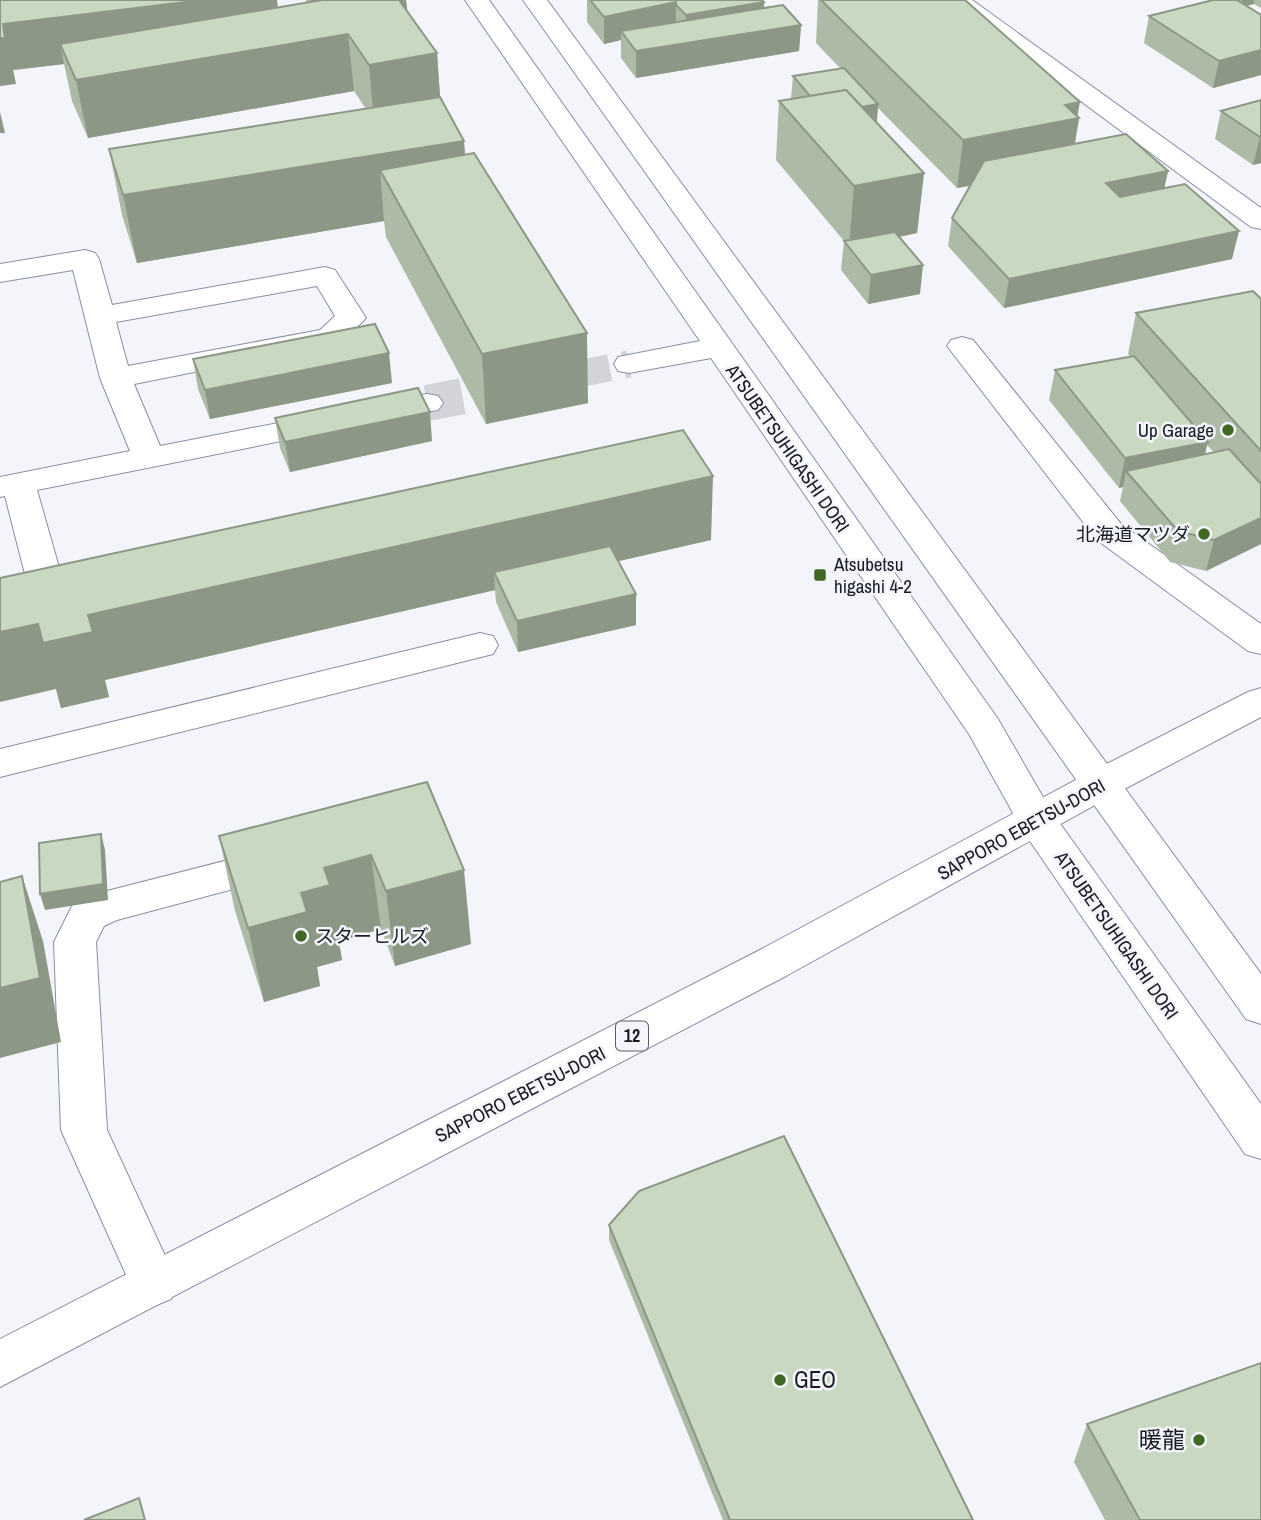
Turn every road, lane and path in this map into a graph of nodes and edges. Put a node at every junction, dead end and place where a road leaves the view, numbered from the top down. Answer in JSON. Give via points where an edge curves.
{"nodes":[{"id":1,"x":477,"y":0,"type":"edge"},
{"id":2,"x":535,"y":0,"type":"edge"},
{"id":3,"x":956,"y":0,"type":"edge"},
{"id":4,"x":1261,"y":221,"type":"edge"},
{"id":5,"x":0,"y":274,"type":"edge"},
{"id":6,"x":100,"y":316,"type":"junction"},
{"id":7,"x":718,"y":346,"type":"junction"},
{"id":8,"x":962,"y":346,"type":"dead end"},
{"id":9,"x":629,"y":364,"type":"tunnel mouth"},
{"id":10,"x":116,"y":378,"type":"junction"},
{"id":11,"x":427,"y":403,"type":"tunnel mouth"},
{"id":12,"x":149,"y":457,"type":"junction"},
{"id":13,"x":9,"y":485,"type":"edge"},
{"id":14,"x":11,"y":585,"type":"edge"},
{"id":15,"x":1261,"y":642,"type":"edge"},
{"id":16,"x":481,"y":645,"type":"dead end"},
{"id":17,"x":1261,"y":701,"type":"edge"},
{"id":18,"x":0,"y":763,"type":"edge"},
{"id":19,"x":1099,"y":785,"type":"junction"},
{"id":20,"x":1037,"y":821,"type":"junction"},
{"id":21,"x":320,"y":851,"type":"edge"},
{"id":22,"x":1261,"y":1007,"type":"edge"},
{"id":23,"x":1261,"y":1140,"type":"edge"},
{"id":24,"x":154,"y":1284,"type":"junction"},
{"id":25,"x":0,"y":1364,"type":"edge"}],
"edges":[{"from":1,"to":7,"type":"main road","name":"ATSUBETSUHIGASHI DORI"},
{"from":2,"to":19,"type":"main road"},
{"from":3,"to":4,"type":"main road"},
{"from":5,"to":6,"type":"main road","via":[[85,258]]},
{"from":6,"to":10,"type":"main road"},
{"from":6,"to":10,"type":"main road","via":[[325,276],[351,318],[330,337]]},
{"from":7,"to":9,"type":"main road"},
{"from":7,"to":20,"type":"main road","name":"ATSUBETSUHIGASHI DORI","via":[[985,727]]},
{"from":8,"to":15,"type":"main road","via":[[1109,532]]},
{"from":10,"to":12,"type":"main road"},
{"from":11,"to":12,"type":"main road"},
{"from":12,"to":13,"type":"main road"},
{"from":13,"to":14,"type":"main road","via":[[57,575]]},
{"from":16,"to":18,"type":"main road"},
{"from":17,"to":19,"type":"main road","name":"SAPPORO EBETSU-DORI","number":"12"},
{"from":19,"to":20,"type":"main road","name":"SAPPORO EBETSU-DORI","number":"12"},
{"from":19,"to":22,"type":"main road"},
{"from":20,"to":23,"type":"main road","name":"ATSUBETSUHIGASHI DORI"},
{"from":20,"to":24,"type":"main road","name":"SAPPORO EBETSU-DORI","number":"12","via":[[759,971]]},
{"from":21,"to":24,"type":"main road","via":[[88,915],[75,943],[84,1130]]},
{"from":24,"to":25,"type":"main road","name":"SAPPORO EBETSU-DORI","number":"12"}]}
